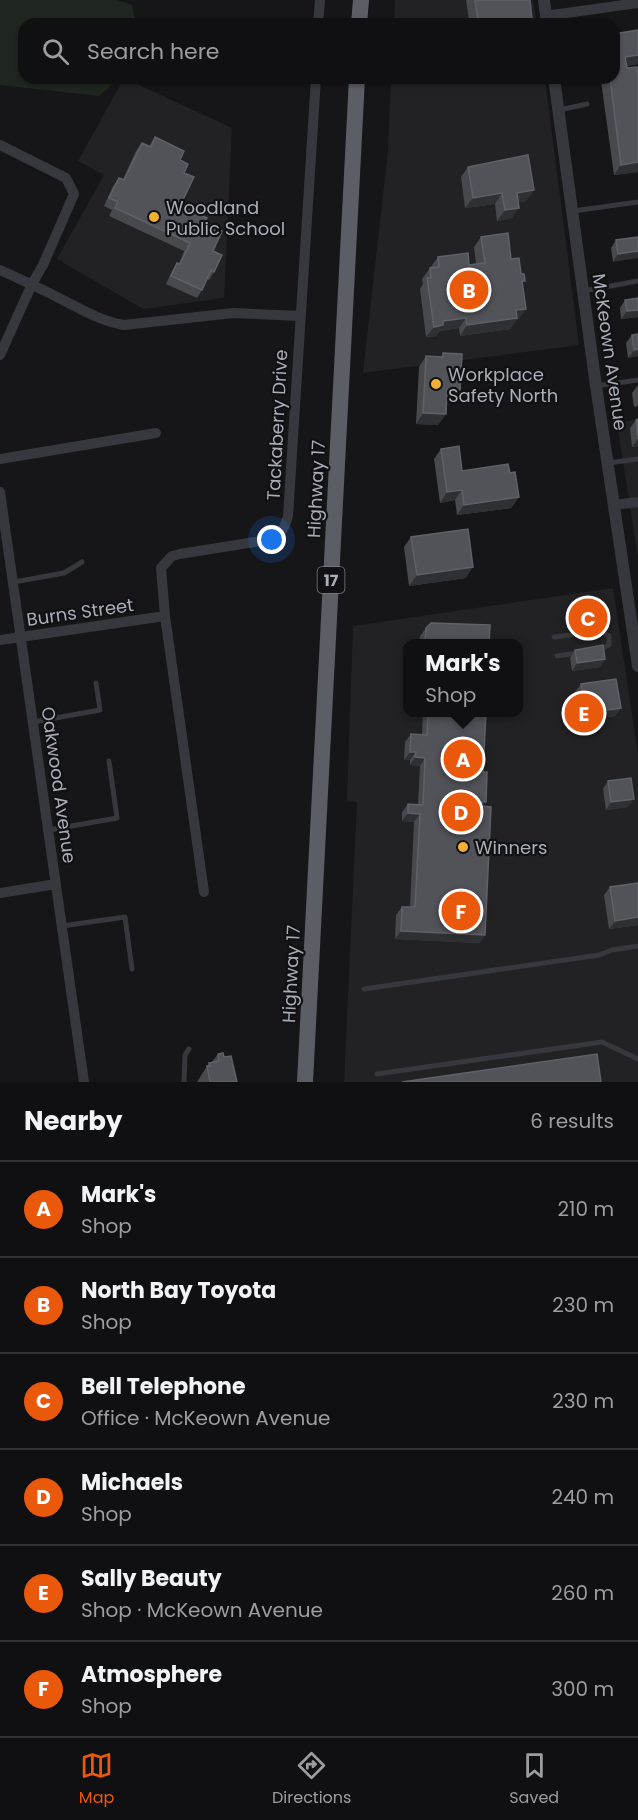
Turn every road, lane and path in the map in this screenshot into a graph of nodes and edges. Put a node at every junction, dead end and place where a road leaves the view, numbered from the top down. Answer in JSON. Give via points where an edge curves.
{"nodes":[{"id":1,"x":320,"y":0,"type":"edge"},
{"id":2,"x":360,"y":0,"type":"edge"},
{"id":3,"x":544,"y":0,"type":"edge"},
{"id":4,"x":638,"y":3,"type":"edge"},
{"id":5,"x":318,"y":18,"type":"edge"},
{"id":6,"x":359,"y":18,"type":"edge"},
{"id":7,"x":546,"y":18,"type":"edge"},
{"id":8,"x":557,"y":18,"type":"edge"},
{"id":9,"x":316,"y":84,"type":"edge"},
{"id":10,"x":357,"y":84,"type":"edge"},
{"id":11,"x":555,"y":84,"type":"edge"},
{"id":12,"x":587,"y":104,"type":"dead end"},
{"id":13,"x":559,"y":110,"type":"junction"},
{"id":14,"x":0,"y":146,"type":"edge"},
{"id":15,"x":638,"y":202,"type":"edge"},
{"id":16,"x":573,"y":211,"type":"junction"},
{"id":17,"x":0,"y":270,"type":"edge"},
{"id":18,"x":638,"y":281,"type":"edge"},
{"id":19,"x":32,"y":284,"type":"junction"},
{"id":20,"x":583,"y":291,"type":"junction"},
{"id":21,"x":300,"y":316,"type":"junction"},
{"id":22,"x":0,"y":355,"type":"edge"},
{"id":23,"x":638,"y":380,"type":"edge"},
{"id":24,"x":596,"y":386,"type":"junction"},
{"id":25,"x":156,"y":433,"type":"dead end"},
{"id":26,"x":0,"y":459,"type":"edge"},
{"id":27,"x":638,"y":459,"type":"edge"},
{"id":28,"x":608,"y":463,"type":"junction"},
{"id":29,"x":0,"y":492,"type":"edge"},
{"id":30,"x":638,"y":502,"type":"edge"},
{"id":31,"x":614,"y":506,"type":"junction"},
{"id":32,"x":82,"y":562,"type":"dead end"},
{"id":33,"x":14,"y":582,"type":"junction"},
{"id":34,"x":165,"y":616,"type":"junction"},
{"id":35,"x":22,"y":637,"type":"junction"},
{"id":36,"x":554,"y":637,"type":"dead end"},
{"id":37,"x":0,"y":640,"type":"edge"},
{"id":38,"x":590,"y":651,"type":"edge"},
{"id":39,"x":579,"y":653,"type":"edge"},
{"id":40,"x":557,"y":656,"type":"dead end"},
{"id":41,"x":638,"y":666,"type":"edge"},
{"id":42,"x":96,"y":682,"type":"dead end"},
{"id":43,"x":33,"y":722,"type":"junction"},
{"id":44,"x":109,"y":761,"type":"dead end"},
{"id":45,"x":48,"y":830,"type":"junction"},
{"id":46,"x":56,"y":884,"type":"junction"},
{"id":47,"x":204,"y":892,"type":"dead end"},
{"id":48,"x":0,"y":893,"type":"edge"},
{"id":49,"x":61,"y":927,"type":"junction"},
{"id":50,"x":638,"y":946,"type":"edge"},
{"id":51,"x":132,"y":969,"type":"dead end"},
{"id":52,"x":364,"y":989,"type":"dead end"},
{"id":53,"x":189,"y":1049,"type":"dead end"},
{"id":54,"x":638,"y":1059,"type":"edge"},
{"id":55,"x":377,"y":1074,"type":"dead end"},
{"id":56,"x":84,"y":1082,"type":"edge"},
{"id":57,"x":184,"y":1082,"type":"edge"},
{"id":58,"x":305,"y":1082,"type":"edge"}],
"edges":[{"from":1,"to":5,"type":"street"},
{"from":2,"to":6,"type":"highway"},
{"from":3,"to":7,"type":"street"},
{"from":4,"to":8,"type":"street"},
{"from":9,"to":21,"type":"street","name":"Tackaberry Drive"},
{"from":10,"to":58,"type":"highway","name":"Highway 17","number":"17"},
{"from":11,"to":13,"type":"street","name":"McKeown Avenue"},
{"from":12,"to":13,"type":"lane"},
{"from":13,"to":16,"type":"street","name":"McKeown Avenue"},
{"from":14,"to":19,"type":"street","via":[[66,178],[74,194]]},
{"from":15,"to":16,"type":"lane"},
{"from":16,"to":20,"type":"street","name":"McKeown Avenue"},
{"from":17,"to":19,"type":"street"},
{"from":18,"to":20,"type":"lane"},
{"from":19,"to":21,"type":"street","via":[[91,315],[124,325],[233,313]]},
{"from":19,"to":22,"type":"street"},
{"from":20,"to":24,"type":"street","name":"McKeown Avenue"},
{"from":21,"to":34,"type":"street","name":"Tackaberry Drive","via":[[288,516],[283,530],[265,542],[172,556],[161,568]]},
{"from":23,"to":24,"type":"lane"},
{"from":24,"to":28,"type":"street","name":"McKeown Avenue"},
{"from":25,"to":26,"type":"street"},
{"from":27,"to":28,"type":"lane"},
{"from":28,"to":31,"type":"street","name":"McKeown Avenue"},
{"from":29,"to":33,"type":"street","name":"Oakwood Avenue"},
{"from":30,"to":31,"type":"street"},
{"from":31,"to":41,"type":"street","name":"McKeown Avenue"},
{"from":32,"to":33,"type":"lane","via":[[64,573]]},
{"from":33,"to":35,"type":"street","name":"Oakwood Avenue"},
{"from":34,"to":35,"type":"street","name":"Burns Street"},
{"from":34,"to":47,"type":"street","name":"Tackaberry Drive"},
{"from":35,"to":37,"type":"street","name":"Burns Street"},
{"from":35,"to":43,"type":"street","name":"Oakwood Avenue"},
{"from":36,"to":38,"type":"lane","via":[[600,631],[609,636],[606,648]]},
{"from":39,"to":40,"type":"lane"},
{"from":42,"to":43,"type":"lane","via":[[100,710]]},
{"from":43,"to":45,"type":"street","name":"Oakwood Avenue"},
{"from":44,"to":45,"type":"lane","via":[[117,818]]},
{"from":45,"to":46,"type":"street","name":"Oakwood Avenue"},
{"from":46,"to":48,"type":"street"},
{"from":46,"to":49,"type":"street","name":"Oakwood Avenue"},
{"from":49,"to":51,"type":"lane","via":[[125,917]]},
{"from":49,"to":56,"type":"street","name":"Oakwood Avenue"},
{"from":50,"to":52,"type":"lane"},
{"from":53,"to":57,"type":"lane","via":[[185,1055]]},
{"from":54,"to":55,"type":"lane","via":[[602,1042]]}]}
